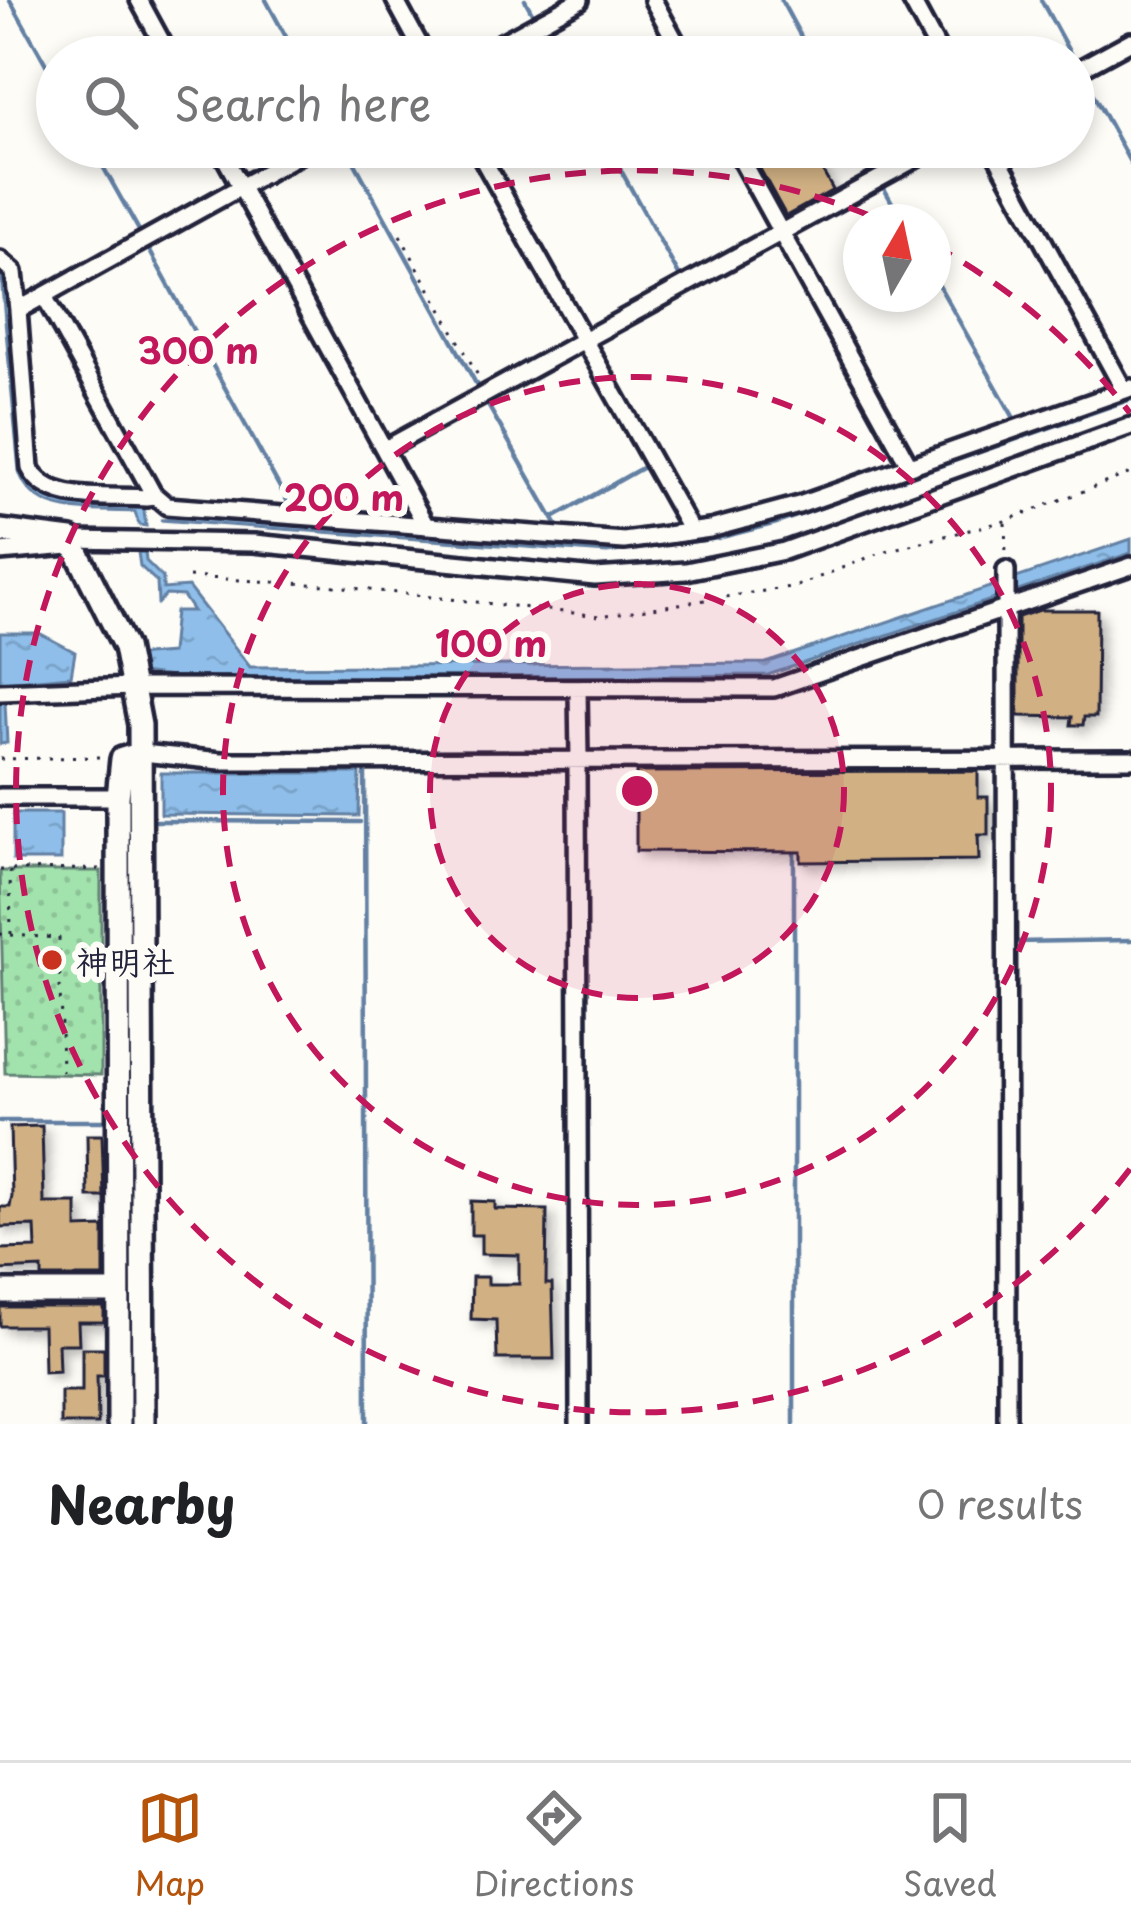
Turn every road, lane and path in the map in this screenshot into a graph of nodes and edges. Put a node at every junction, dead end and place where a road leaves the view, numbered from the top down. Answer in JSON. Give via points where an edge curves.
{"nodes":[{"id":1,"x":139,"y":0,"type":"edge"},
{"id":2,"x":395,"y":0,"type":"edge"},
{"id":3,"x":580,"y":0,"type":"edge"},
{"id":4,"x":653,"y":0,"type":"edge"},
{"id":5,"x":911,"y":0,"type":"edge"},
{"id":6,"x":159,"y":36,"type":"edge"},
{"id":7,"x":415,"y":36,"type":"edge"},
{"id":8,"x":514,"y":36,"type":"edge"},
{"id":9,"x":673,"y":36,"type":"edge"},
{"id":10,"x":931,"y":36,"type":"edge"},
{"id":11,"x":1131,"y":40,"type":"edge"},
{"id":12,"x":1095,"y":60,"type":"edge"},
{"id":13,"x":231,"y":168,"type":"edge"},
{"id":14,"x":275,"y":168,"type":"edge"},
{"id":15,"x":488,"y":168,"type":"edge"},
{"id":16,"x":745,"y":168,"type":"edge"},
{"id":17,"x":900,"y":168,"type":"edge"},
{"id":18,"x":1004,"y":168,"type":"edge"},
{"id":19,"x":241,"y":187,"type":"junction"},
{"id":20,"x":781,"y":233,"type":"junction"},
{"id":21,"x":400,"y":235,"type":"dead end"},
{"id":22,"x":0,"y":260,"type":"edge"},
{"id":23,"x":44,"y":296,"type":"junction"},
{"id":24,"x":18,"y":310,"type":"junction"},
{"id":25,"x":584,"y":342,"type":"junction"},
{"id":26,"x":1128,"y":389,"type":"edge"},
{"id":27,"x":488,"y":393,"type":"junction"},
{"id":28,"x":1131,"y":426,"type":"edge"},
{"id":29,"x":385,"y":448,"type":"junction"},
{"id":30,"x":910,"y":465,"type":"junction"},
{"id":31,"x":153,"y":494,"type":"junction"},
{"id":32,"x":1005,"y":521,"type":"dead end"},
{"id":33,"x":426,"y":526,"type":"junction"},
{"id":34,"x":690,"y":529,"type":"junction"},
{"id":35,"x":0,"y":531,"type":"edge"},
{"id":36,"x":73,"y":543,"type":"junction"},
{"id":37,"x":0,"y":553,"type":"edge"},
{"id":38,"x":1131,"y":566,"type":"edge"},
{"id":39,"x":1006,"y":569,"type":"joint"},
{"id":40,"x":1005,"y":609,"type":"junction"},
{"id":41,"x":132,"y":682,"type":"junction"},
{"id":42,"x":578,"y":691,"type":"junction"},
{"id":43,"x":3,"y":692,"type":"edge"},
{"id":44,"x":132,"y":756,"type":"junction"},
{"id":45,"x":1004,"y":758,"type":"junction"},
{"id":46,"x":0,"y":759,"type":"edge"},
{"id":47,"x":578,"y":759,"type":"junction"},
{"id":48,"x":1131,"y":759,"type":"edge"},
{"id":49,"x":0,"y":796,"type":"edge"},
{"id":50,"x":118,"y":797,"type":"junction"},
{"id":51,"x":0,"y":869,"type":"edge"},
{"id":52,"x":10,"y":869,"type":"junction"},
{"id":53,"x":104,"y":869,"type":"dead end"},
{"id":54,"x":58,"y":926,"type":"dead end"},
{"id":55,"x":0,"y":934,"type":"edge"},
{"id":56,"x":11,"y":935,"type":"junction"},
{"id":57,"x":59,"y":938,"type":"junction"},
{"id":58,"x":62,"y":1072,"type":"dead end"},
{"id":59,"x":0,"y":1292,"type":"edge"},
{"id":60,"x":118,"y":1292,"type":"junction"},
{"id":61,"x":119,"y":1424,"type":"edge"},
{"id":62,"x":143,"y":1424,"type":"edge"},
{"id":63,"x":579,"y":1424,"type":"edge"},
{"id":64,"x":1007,"y":1424,"type":"edge"}],
"edges":[{"from":1,"to":6,"type":"street"},
{"from":2,"to":7,"type":"street"},
{"from":3,"to":8,"type":"street"},
{"from":4,"to":9,"type":"street"},
{"from":5,"to":10,"type":"street"},
{"from":11,"to":12,"type":"street"},
{"from":13,"to":19,"type":"street"},
{"from":14,"to":19,"type":"street"},
{"from":15,"to":25,"type":"street"},
{"from":16,"to":20,"type":"street"},
{"from":17,"to":20,"type":"street"},
{"from":18,"to":26,"type":"street"},
{"from":19,"to":23,"type":"street"},
{"from":19,"to":29,"type":"street"},
{"from":20,"to":25,"type":"street"},
{"from":20,"to":30,"type":"street"},
{"from":21,"to":27,"type":"path"},
{"from":22,"to":24,"type":"street","via":[[14,272]]},
{"from":23,"to":24,"type":"street"},
{"from":23,"to":31,"type":"street"},
{"from":24,"to":31,"type":"street","via":[[36,480],[57,492]]},
{"from":25,"to":27,"type":"street"},
{"from":25,"to":34,"type":"street"},
{"from":26,"to":30,"type":"street"},
{"from":27,"to":29,"type":"street"},
{"from":28,"to":36,"type":"street","via":[[784,551],[686,571],[595,578],[254,544]]},
{"from":29,"to":33,"type":"street"},
{"from":30,"to":34,"type":"street","via":[[799,505]]},
{"from":31,"to":33,"type":"street","via":[[167,506]]},
{"from":32,"to":39,"type":"path"},
{"from":33,"to":34,"type":"street","via":[[610,543]]},
{"from":35,"to":36,"type":"street"},
{"from":36,"to":37,"type":"street"},
{"from":36,"to":41,"type":"street","via":[[125,647]]},
{"from":38,"to":40,"type":"street"},
{"from":39,"to":40,"type":"street"},
{"from":40,"to":42,"type":"street","via":[[774,688]]},
{"from":40,"to":45,"type":"street"},
{"from":41,"to":42,"type":"street"},
{"from":41,"to":43,"type":"street"},
{"from":41,"to":44,"type":"street"},
{"from":42,"to":47,"type":"street"},
{"from":44,"to":46,"type":"path"},
{"from":44,"to":47,"type":"street"},
{"from":44,"to":50,"type":"street"},
{"from":44,"to":62,"type":"street"},
{"from":45,"to":47,"type":"street"},
{"from":45,"to":48,"type":"street"},
{"from":45,"to":64,"type":"street"},
{"from":47,"to":63,"type":"street"},
{"from":49,"to":50,"type":"street"},
{"from":50,"to":60,"type":"street"},
{"from":51,"to":52,"type":"path"},
{"from":52,"to":53,"type":"path"},
{"from":52,"to":56,"type":"path"},
{"from":54,"to":57,"type":"path"},
{"from":55,"to":56,"type":"path"},
{"from":56,"to":57,"type":"path"},
{"from":57,"to":58,"type":"path"},
{"from":59,"to":60,"type":"street"},
{"from":60,"to":61,"type":"street"}]}
